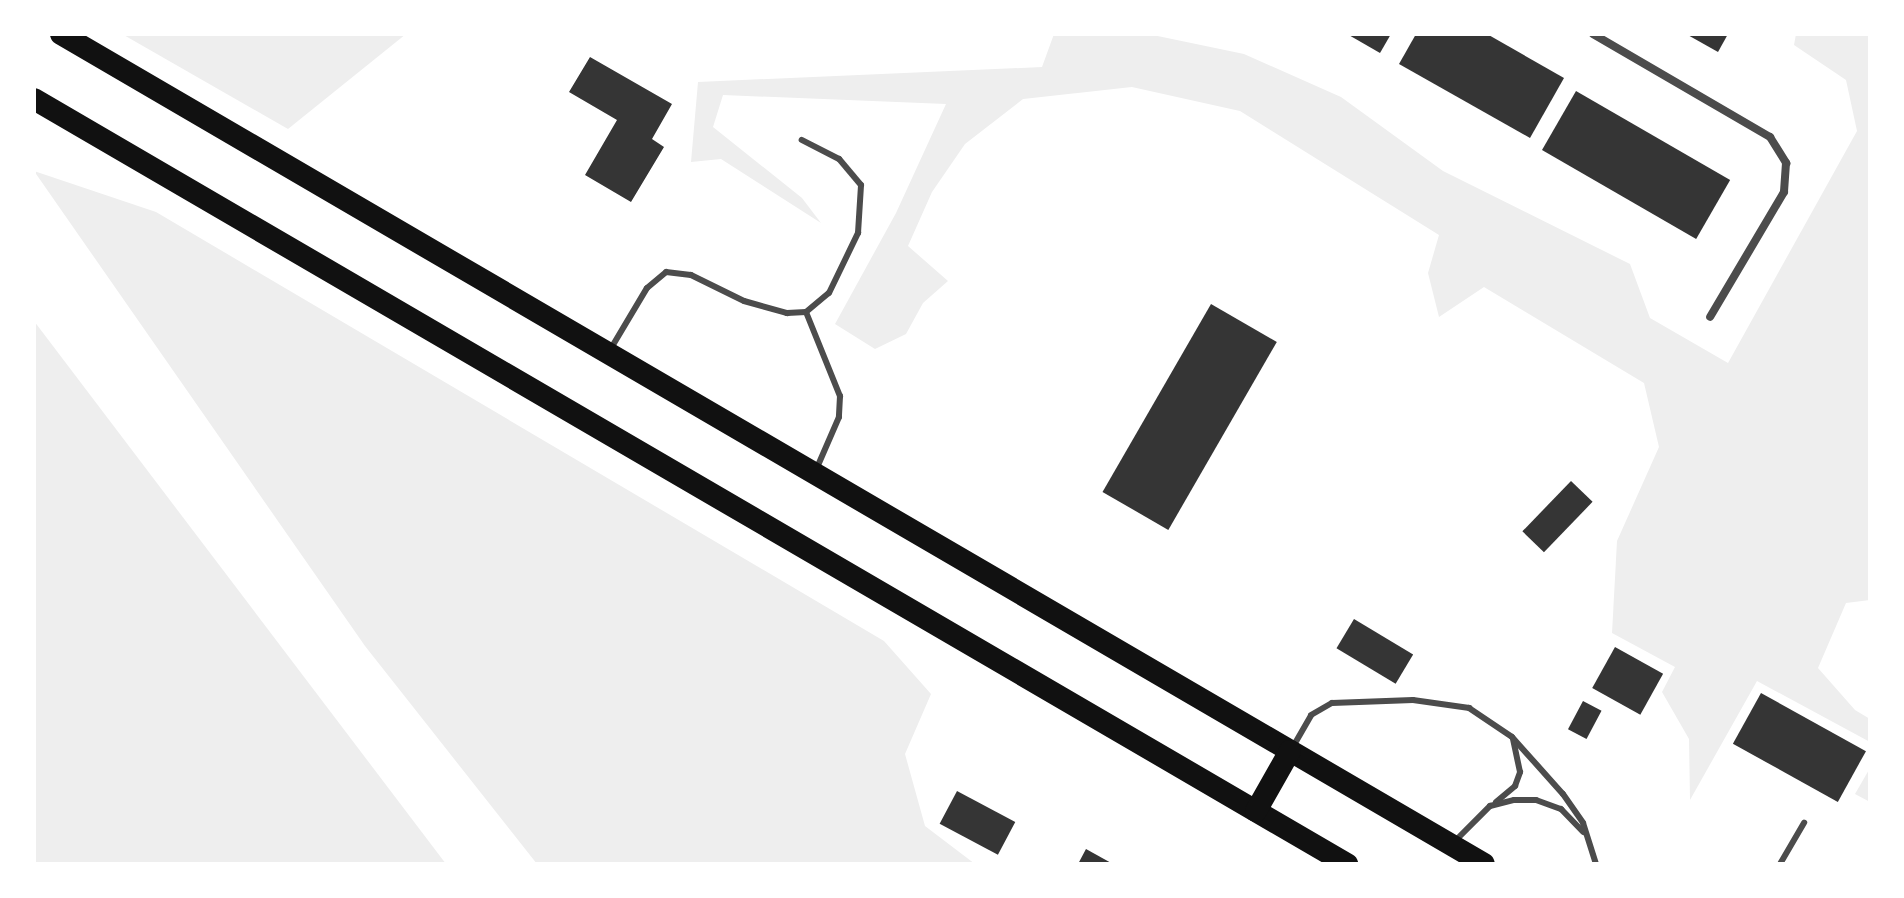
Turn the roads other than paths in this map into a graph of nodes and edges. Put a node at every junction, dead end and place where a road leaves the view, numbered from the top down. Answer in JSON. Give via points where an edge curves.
{"nodes":[{"id":1,"x":61,"y":34,"type":"edge"},
{"id":2,"x":1593,"y":34,"type":"edge"},
{"id":3,"x":34,"y":99,"type":"edge"},
{"id":4,"x":802,"y":140,"type":"dead end"},
{"id":5,"x":806,"y":312,"type":"junction"},
{"id":6,"x":1710,"y":317,"type":"dead end"},
{"id":7,"x":608,"y":353,"type":"junction"},
{"id":8,"x":815,"y":473,"type":"junction"},
{"id":9,"x":1512,"y":737,"type":"junction"},
{"id":10,"x":1290,"y":751,"type":"junction"},
{"id":11,"x":1490,"y":806,"type":"junction"},
{"id":12,"x":1256,"y":811,"type":"junction"},
{"id":13,"x":1804,"y":823,"type":"dead end"},
{"id":14,"x":1451,"y":845,"type":"junction"},
{"id":15,"x":1594,"y":853,"type":"junction"},
{"id":16,"x":1347,"y":864,"type":"edge"},
{"id":17,"x":1484,"y":864,"type":"edge"},
{"id":18,"x":1596,"y":864,"type":"edge"},
{"id":19,"x":1780,"y":864,"type":"edge"}],
"edges":[{"from":1,"to":7,"type":"highway"},
{"from":2,"to":6,"type":"street","via":[[1770,137],[1786,163],[1784,192]]},
{"from":3,"to":12,"type":"highway"},
{"from":4,"to":5,"type":"lane","via":[[853,171],[863,199],[858,233],[829,293]]},
{"from":5,"to":7,"type":"lane","via":[[768,310],[691,275],[666,272],[647,288]]},
{"from":5,"to":8,"type":"lane","via":[[840,396],[839,417]]},
{"from":7,"to":8,"type":"highway"},
{"from":8,"to":10,"type":"highway"},
{"from":9,"to":10,"type":"lane","via":[[1485,716],[1451,703],[1347,701],[1311,715]]},
{"from":9,"to":11,"type":"lane","via":[[1520,772],[1515,786]]},
{"from":9,"to":15,"type":"lane","via":[[1563,794],[1583,823]]},
{"from":10,"to":12,"type":"highway"},
{"from":10,"to":14,"type":"highway"},
{"from":11,"to":14,"type":"lane"},
{"from":11,"to":15,"type":"lane","via":[[1536,800],[1561,809],[1580,825]]},
{"from":12,"to":16,"type":"highway"},
{"from":13,"to":19,"type":"lane"},
{"from":14,"to":17,"type":"highway"},
{"from":15,"to":18,"type":"lane"}]}
